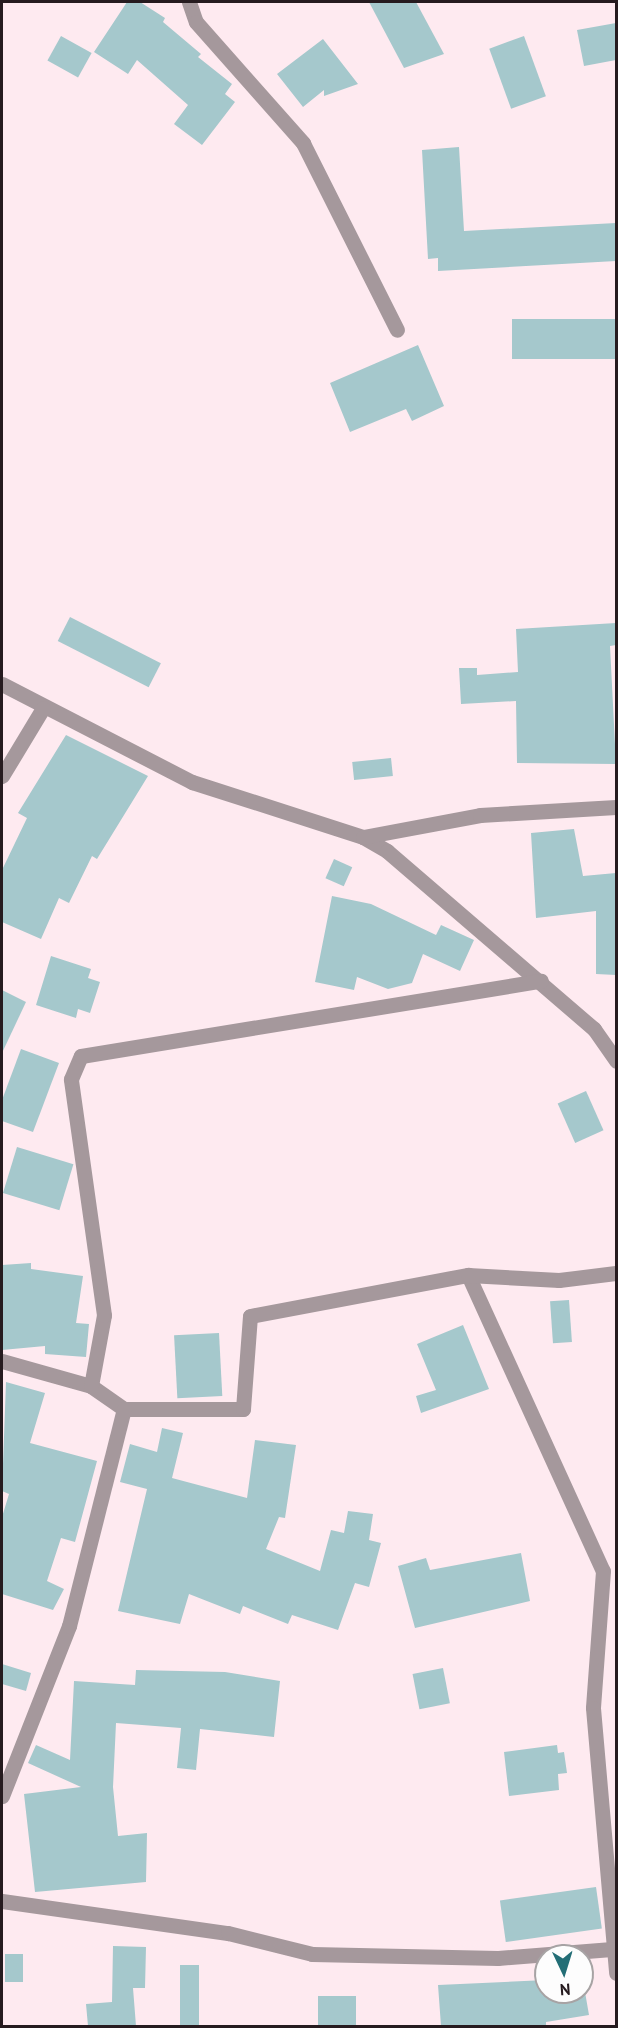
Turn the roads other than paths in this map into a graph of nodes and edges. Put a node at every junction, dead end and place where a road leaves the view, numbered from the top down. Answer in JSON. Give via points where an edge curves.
{"nodes":[{"id":1,"x":189,"y":2,"type":"edge"},
{"id":2,"x":397,"y":330,"type":"dead end"},
{"id":3,"x":2,"y":684,"type":"edge"},
{"id":4,"x":42,"y":708,"type":"junction"},
{"id":5,"x":2,"y":776,"type":"edge"},
{"id":6,"x":616,"y":807,"type":"edge"},
{"id":7,"x":363,"y":837,"type":"junction"},
{"id":8,"x":541,"y":981,"type":"junction"},
{"id":9,"x":616,"y":1061,"type":"edge"},
{"id":10,"x":616,"y":1273,"type":"edge"},
{"id":11,"x":468,"y":1275,"type":"junction"},
{"id":12,"x":2,"y":1361,"type":"edge"},
{"id":13,"x":92,"y":1386,"type":"junction"},
{"id":14,"x":124,"y":1409,"type":"junction"},
{"id":15,"x":2,"y":1796,"type":"edge"},
{"id":16,"x":2,"y":1902,"type":"edge"},
{"id":17,"x":612,"y":1949,"type":"junction"},
{"id":18,"x":616,"y":1973,"type":"edge"}],
"edges":[{"from":1,"to":2,"type":"street","via":[[196,22],[303,142]]},
{"from":3,"to":4,"type":"street"},
{"from":4,"to":5,"type":"street"},
{"from":4,"to":7,"type":"street","via":[[192,782]]},
{"from":6,"to":7,"type":"street","via":[[480,815]]},
{"from":7,"to":8,"type":"street"},
{"from":8,"to":9,"type":"street","via":[[594,1029]]},
{"from":8,"to":13,"type":"street","via":[[81,1056],[71,1079],[104,1315]]},
{"from":10,"to":11,"type":"street","via":[[559,1280]]},
{"from":11,"to":14,"type":"street","via":[[250,1316],[243,1409]]},
{"from":11,"to":17,"type":"street","via":[[603,1571],[593,1708]]},
{"from":12,"to":13,"type":"street"},
{"from":13,"to":14,"type":"street"},
{"from":14,"to":15,"type":"street","via":[[69,1626]]},
{"from":16,"to":17,"type":"street","via":[[228,1933],[312,1954],[498,1958]]},
{"from":17,"to":18,"type":"street"}]}
